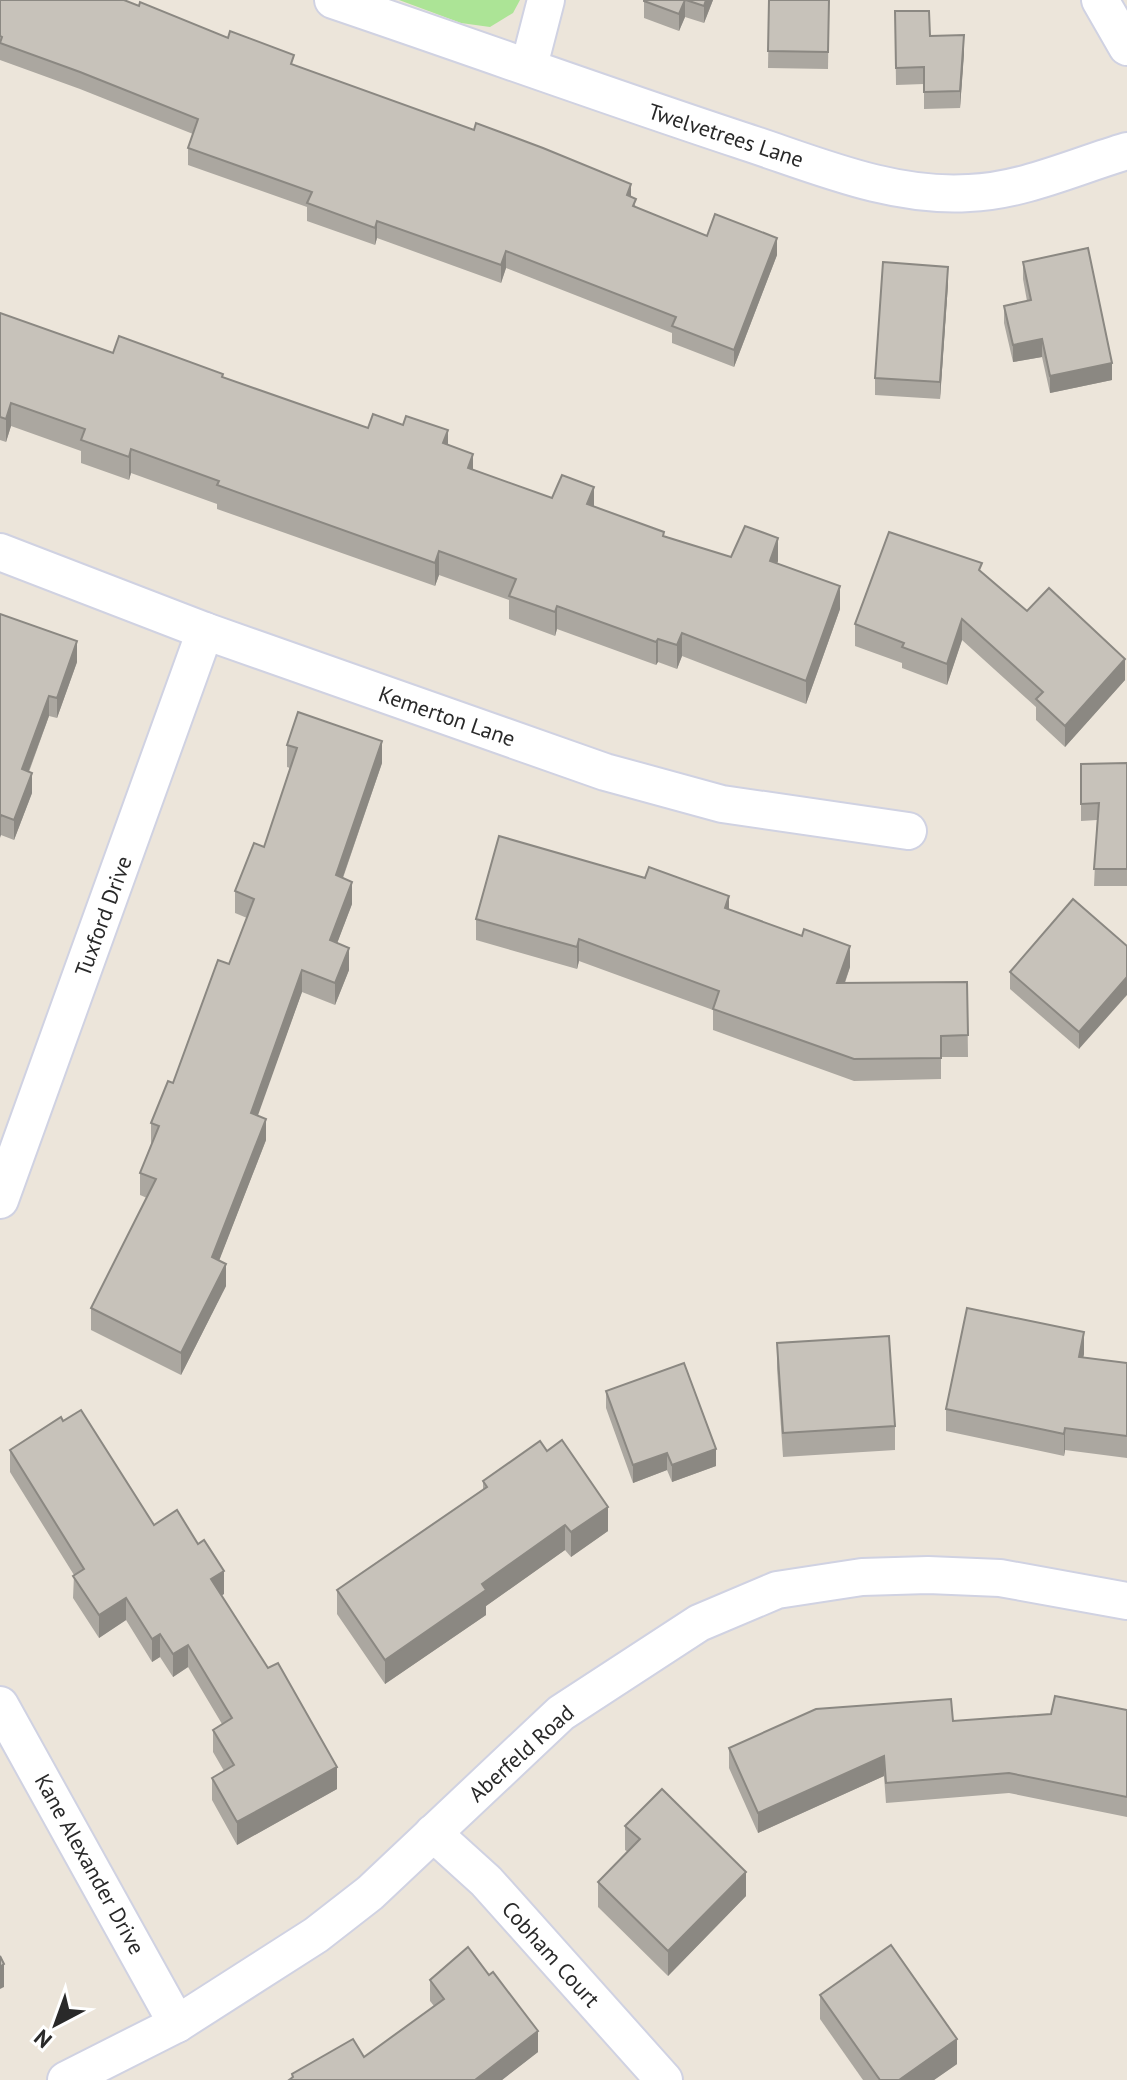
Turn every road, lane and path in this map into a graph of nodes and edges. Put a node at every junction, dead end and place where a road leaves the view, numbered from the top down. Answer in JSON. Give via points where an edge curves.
{"nodes":[{"id":1,"x":333,"y":0,"type":"edge"},
{"id":2,"x":546,"y":0,"type":"edge"},
{"id":3,"x":1100,"y":0,"type":"edge"},
{"id":4,"x":1127,"y":47,"type":"edge"},
{"id":5,"x":529,"y":66,"type":"junction"},
{"id":6,"x":1127,"y":151,"type":"edge"},
{"id":7,"x":0,"y":552,"type":"edge"},
{"id":8,"x":205,"y":631,"type":"junction"},
{"id":9,"x":908,"y":831,"type":"dead end"},
{"id":10,"x":0,"y":1200,"type":"edge"},
{"id":11,"x":1127,"y":1601,"type":"edge"},
{"id":12,"x":0,"y":1705,"type":"edge"},
{"id":13,"x":433,"y":1833,"type":"junction"},
{"id":14,"x":177,"y":2024,"type":"junction"},
{"id":15,"x":66,"y":2080,"type":"edge"},
{"id":16,"x":664,"y":2080,"type":"edge"}],
"edges":[{"from":1,"to":5,"type":"street","name":"Twelvetrees Lane"},
{"from":2,"to":5,"type":"street"},
{"from":3,"to":4,"type":"street"},
{"from":5,"to":6,"type":"street","name":"Twelvetrees Lane","via":[[869,182],[914,192],[971,193],[1019,185]]},
{"from":7,"to":8,"type":"street","name":"Kemerton Lane"},
{"from":8,"to":9,"type":"street","name":"Kemerton Lane","via":[[605,772],[722,804]]},
{"from":8,"to":10,"type":"street","name":"Tuxford Drive"},
{"from":11,"to":13,"type":"street","name":"Aberfeld Road","via":[[1000,1578],[928,1575],[862,1577],[777,1590],[699,1623],[561,1713]]},
{"from":12,"to":14,"type":"street","name":"Kane Alexander Drive"},
{"from":13,"to":14,"type":"street","name":"Aberfeld Road","via":[[316,1935]]},
{"from":13,"to":16,"type":"street","name":"Cobham Court","via":[[486,1881]]},
{"from":14,"to":15,"type":"street","name":"Aberfeld Road"}]}
